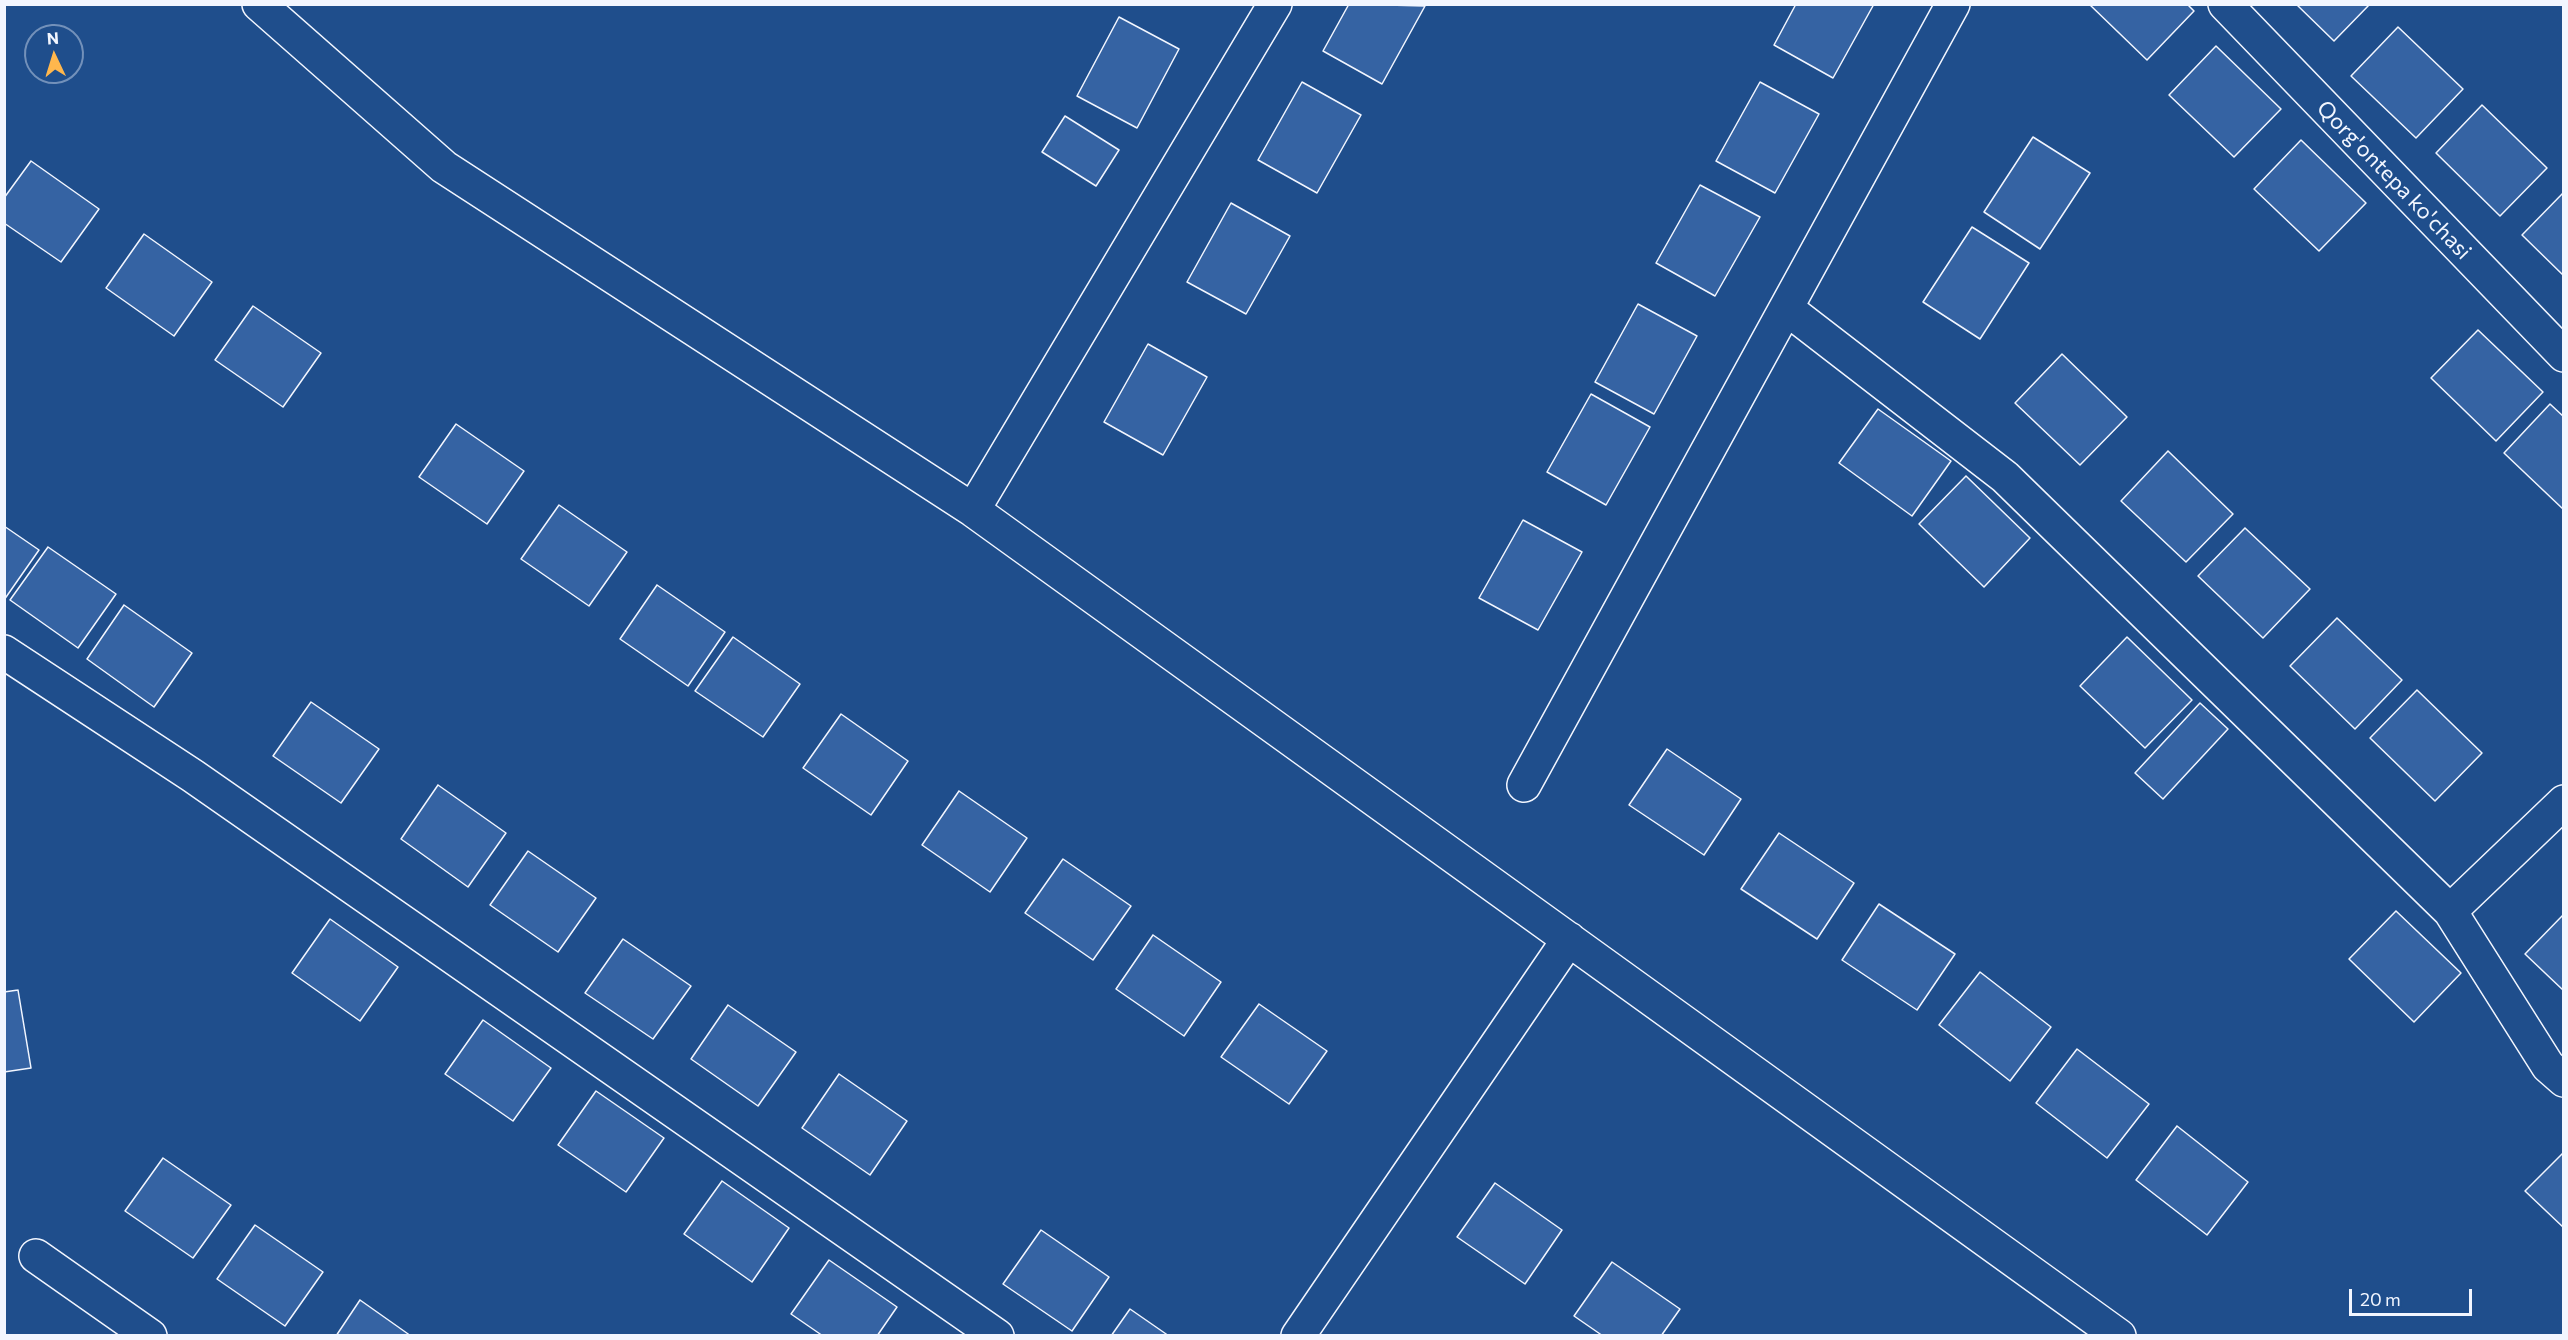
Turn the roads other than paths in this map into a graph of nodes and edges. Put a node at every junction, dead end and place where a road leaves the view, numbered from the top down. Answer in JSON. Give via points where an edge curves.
{"nodes":[{"id":1,"x":259,"y":4,"type":"edge"},
{"id":2,"x":1275,"y":4,"type":"edge"},
{"id":3,"x":1953,"y":4,"type":"edge"},
{"id":4,"x":2225,"y":4,"type":"edge"},
{"id":5,"x":1786,"y":308,"type":"junction"},
{"id":6,"x":2564,"y":355,"type":"edge"},
{"id":7,"x":974,"y":510,"type":"junction"},
{"id":8,"x":4,"y":652,"type":"edge"},
{"id":9,"x":1524,"y":785,"type":"dead end"},
{"id":10,"x":2564,"y":802,"type":"edge"},
{"id":11,"x":2451,"y":911,"type":"junction"},
{"id":12,"x":1569,"y":939,"type":"junction"},
{"id":13,"x":2564,"y":1080,"type":"edge"},
{"id":14,"x":36,"y":1256,"type":"dead end"},
{"id":15,"x":150,"y":1335,"type":"edge"},
{"id":16,"x":997,"y":1335,"type":"edge"},
{"id":17,"x":1298,"y":1335,"type":"edge"},
{"id":18,"x":2119,"y":1335,"type":"edge"}],
"edges":[{"from":1,"to":7,"type":"street","via":[[444,167]]},
{"from":2,"to":7,"type":"street"},
{"from":3,"to":5,"type":"street"},
{"from":4,"to":6,"type":"street","name":"Qorg'ontepa ko'chasi"},
{"from":5,"to":9,"type":"street"},
{"from":5,"to":11,"type":"street","via":[[2005,477]]},
{"from":7,"to":12,"type":"street"},
{"from":8,"to":16,"type":"street","via":[[193,776]]},
{"from":10,"to":11,"type":"street"},
{"from":11,"to":13,"type":"street","via":[[2548,1066]]},
{"from":12,"to":17,"type":"street"},
{"from":12,"to":18,"type":"street"},
{"from":14,"to":15,"type":"street"}]}
